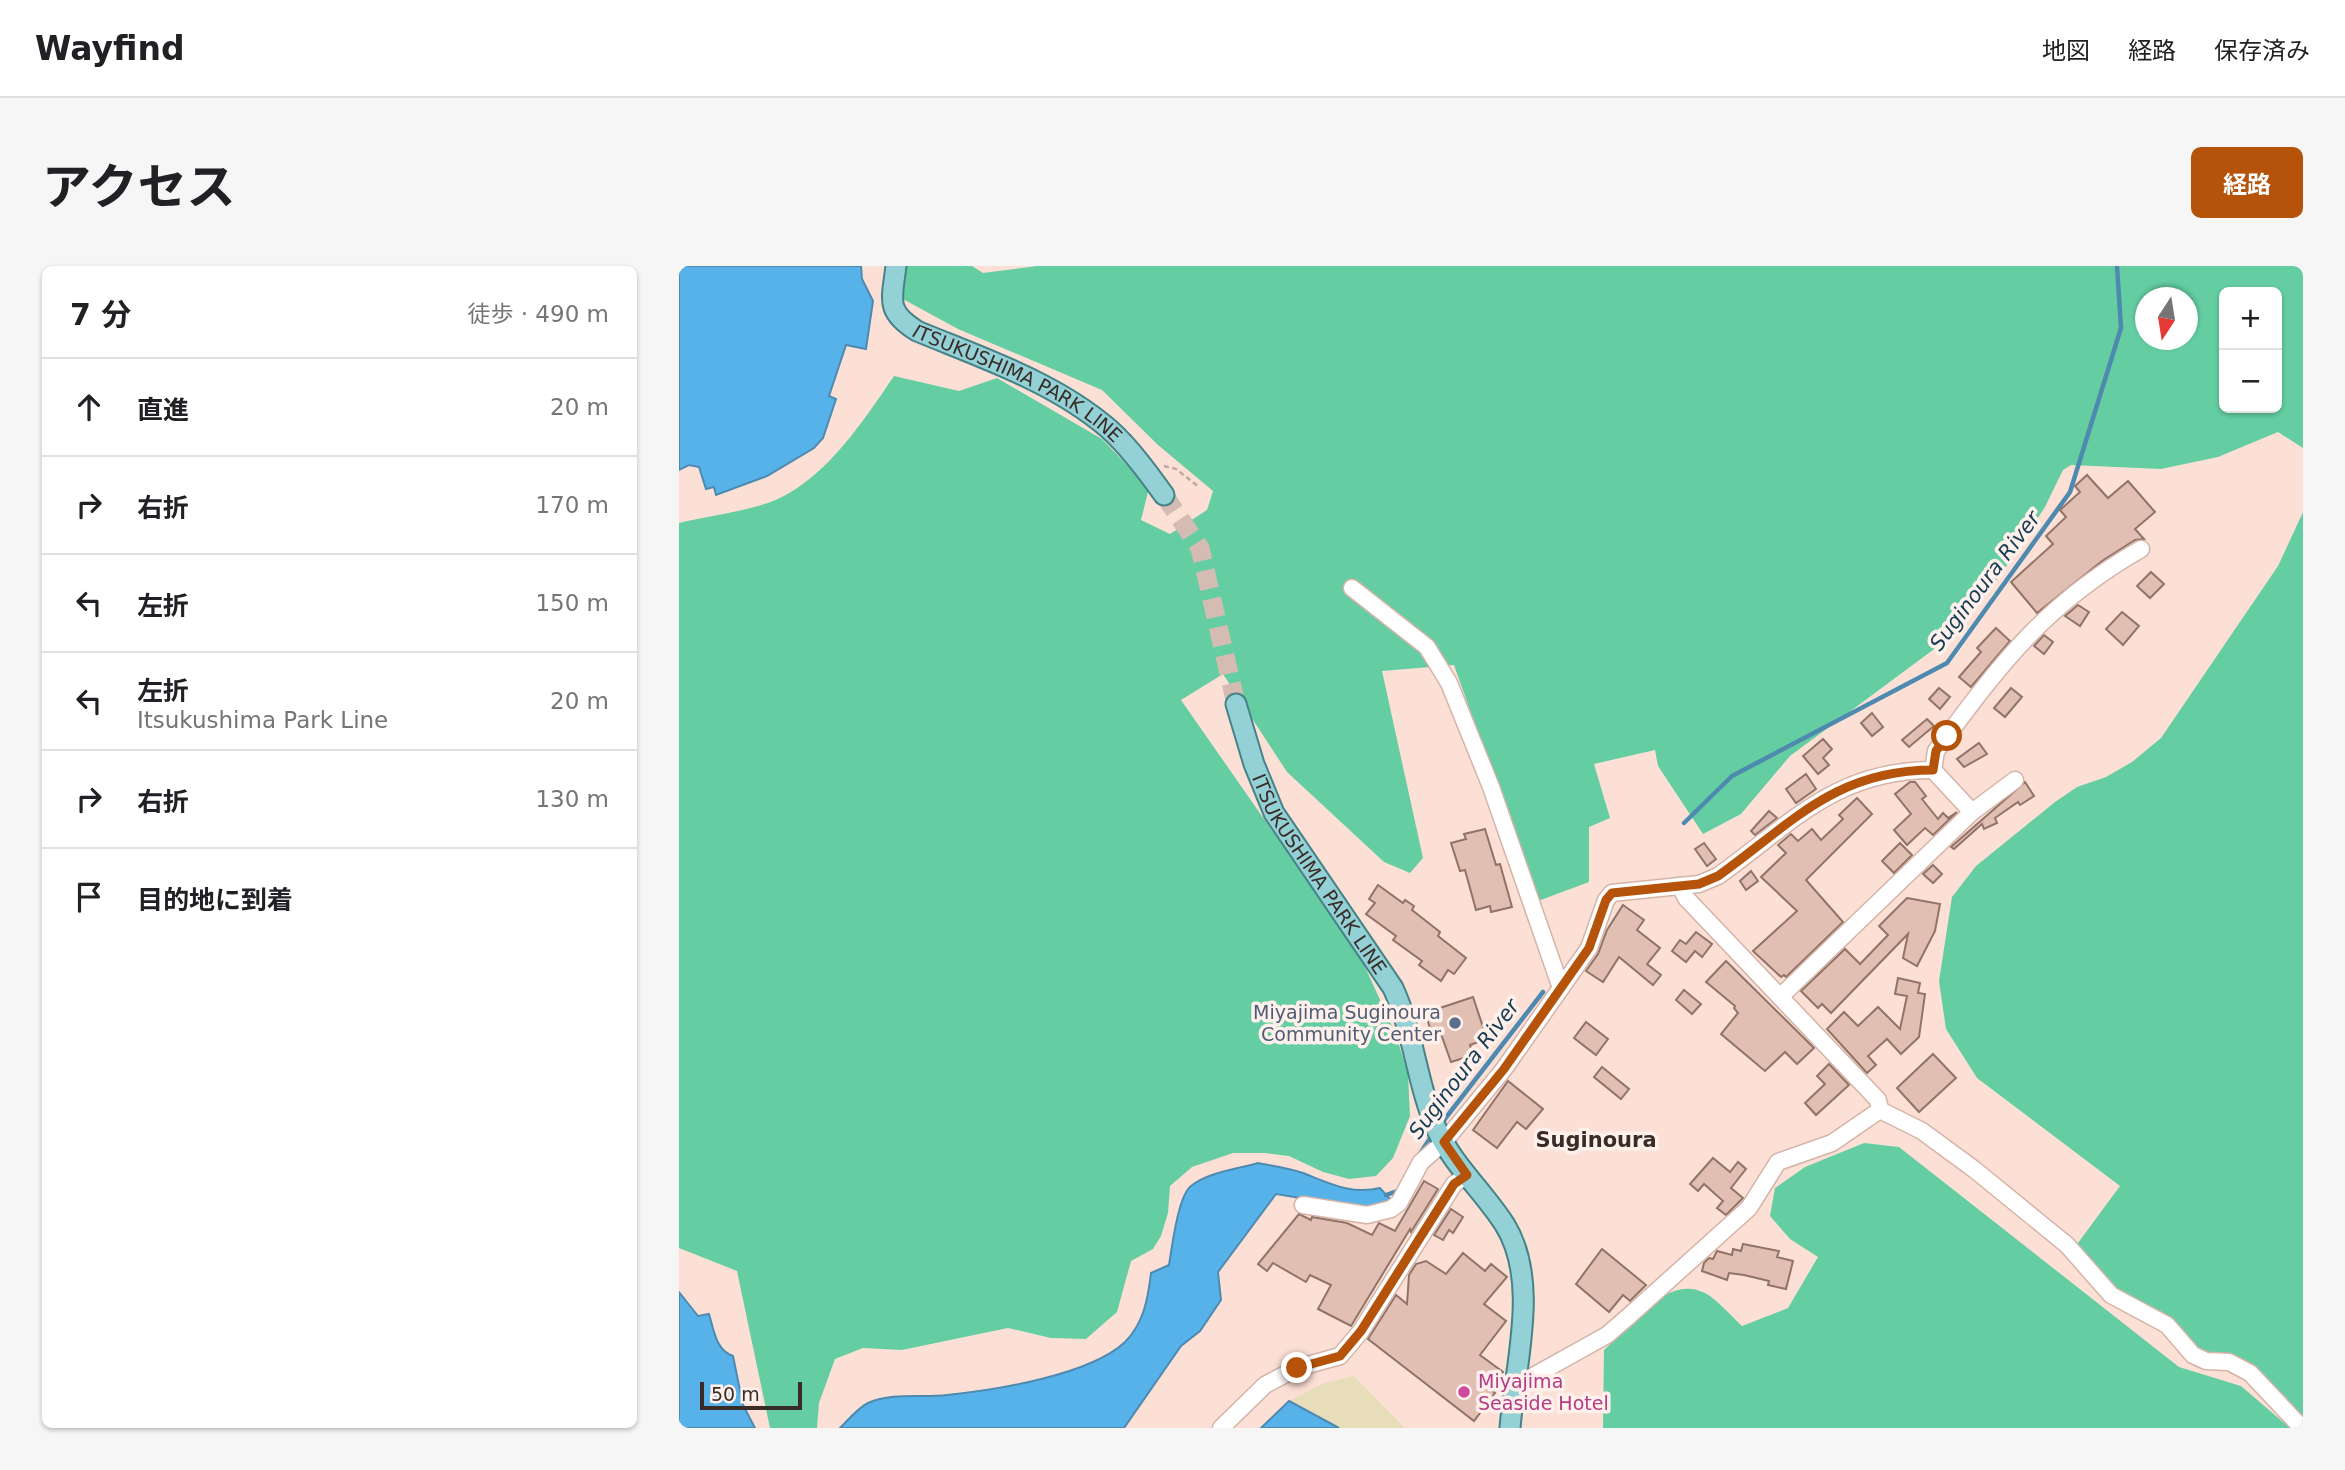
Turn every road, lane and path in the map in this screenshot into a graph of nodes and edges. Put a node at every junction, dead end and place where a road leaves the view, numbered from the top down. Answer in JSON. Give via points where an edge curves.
{"nodes":[{"id":1,"x":896,"y":266,"type":"edge"},
{"id":2,"x":1164,"y":466,"type":"dead end"},
{"id":3,"x":1199,"y":487,"type":"dead end"},
{"id":4,"x":1164,"y":495,"type":"tunnel mouth"},
{"id":5,"x":2141,"y":549,"type":"dead end"},
{"id":6,"x":1352,"y":588,"type":"dead end"},
{"id":7,"x":1236,"y":704,"type":"tunnel mouth"},
{"id":8,"x":1933,"y":770,"type":"junction"},
{"id":9,"x":2015,"y":780,"type":"dead end"},
{"id":10,"x":1972,"y":812,"type":"junction"},
{"id":11,"x":1680,"y":886,"type":"junction"},
{"id":12,"x":1561,"y":988,"type":"junction"},
{"id":13,"x":1780,"y":997,"type":"junction"},
{"id":14,"x":1880,"y":1110,"type":"junction"},
{"id":15,"x":1441,"y":1137,"type":"junction"},
{"id":16,"x":1467,"y":1175,"type":"junction"},
{"id":17,"x":1303,"y":1205,"type":"dead end"},
{"id":18,"x":1514,"y":1381,"type":"junction"},
{"id":19,"x":1221,"y":1428,"type":"edge"},
{"id":20,"x":1510,"y":1428,"type":"edge"},
{"id":21,"x":2302,"y":1428,"type":"edge"}],
"edges":[{"from":1,"to":4,"type":"main road","name":"ITSUKUSHIMA PARK LINE","via":[[891,304],[899,319],[1038,383],[1107,428],[1138,459]]},
{"from":2,"to":3,"type":"path","via":[[1176,469]]},
{"from":5,"to":8,"type":"street","via":[[2097,574],[2027,634],[1936,751]]},
{"from":6,"to":12,"type":"street","via":[[1427,647],[1450,683]]},
{"from":7,"to":15,"type":"main road","name":"ITSUKUSHIMA PARK LINE","via":[[1275,813],[1403,1009]]},
{"from":8,"to":10,"type":"street"},
{"from":8,"to":11,"type":"street","via":[[1861,780],[1814,802],[1718,876]]},
{"from":9,"to":10,"type":"street"},
{"from":10,"to":13,"type":"street"},
{"from":11,"to":12,"type":"street","via":[[1612,893],[1589,948]]},
{"from":11,"to":13,"type":"street","via":[[1686,898]]},
{"from":12,"to":15,"type":"street","via":[[1504,1069]]},
{"from":13,"to":14,"type":"street","via":[[1878,1100]]},
{"from":14,"to":18,"type":"street","via":[[1832,1143],[1778,1162],[1749,1208],[1607,1335],[1528,1379]]},
{"from":14,"to":21,"type":"street","via":[[1922,1131],[1975,1170],[2067,1245],[2111,1295],[2167,1325],[2193,1355],[2229,1362],[2250,1373]]},
{"from":15,"to":16,"type":"main road","name":"ITSUKUSHIMA PARK LINE"},
{"from":15,"to":17,"type":"street","via":[[1391,1209],[1367,1215]]},
{"from":16,"to":18,"type":"main road","name":"ITSUKUSHIMA PARK LINE","via":[[1506,1226],[1521,1266],[1524,1294]]},
{"from":16,"to":19,"type":"street","via":[[1454,1184],[1361,1331],[1340,1356],[1297,1368],[1265,1385]]},
{"from":18,"to":20,"type":"main road","name":"ITSUKUSHIMA PARK LINE"}]}
